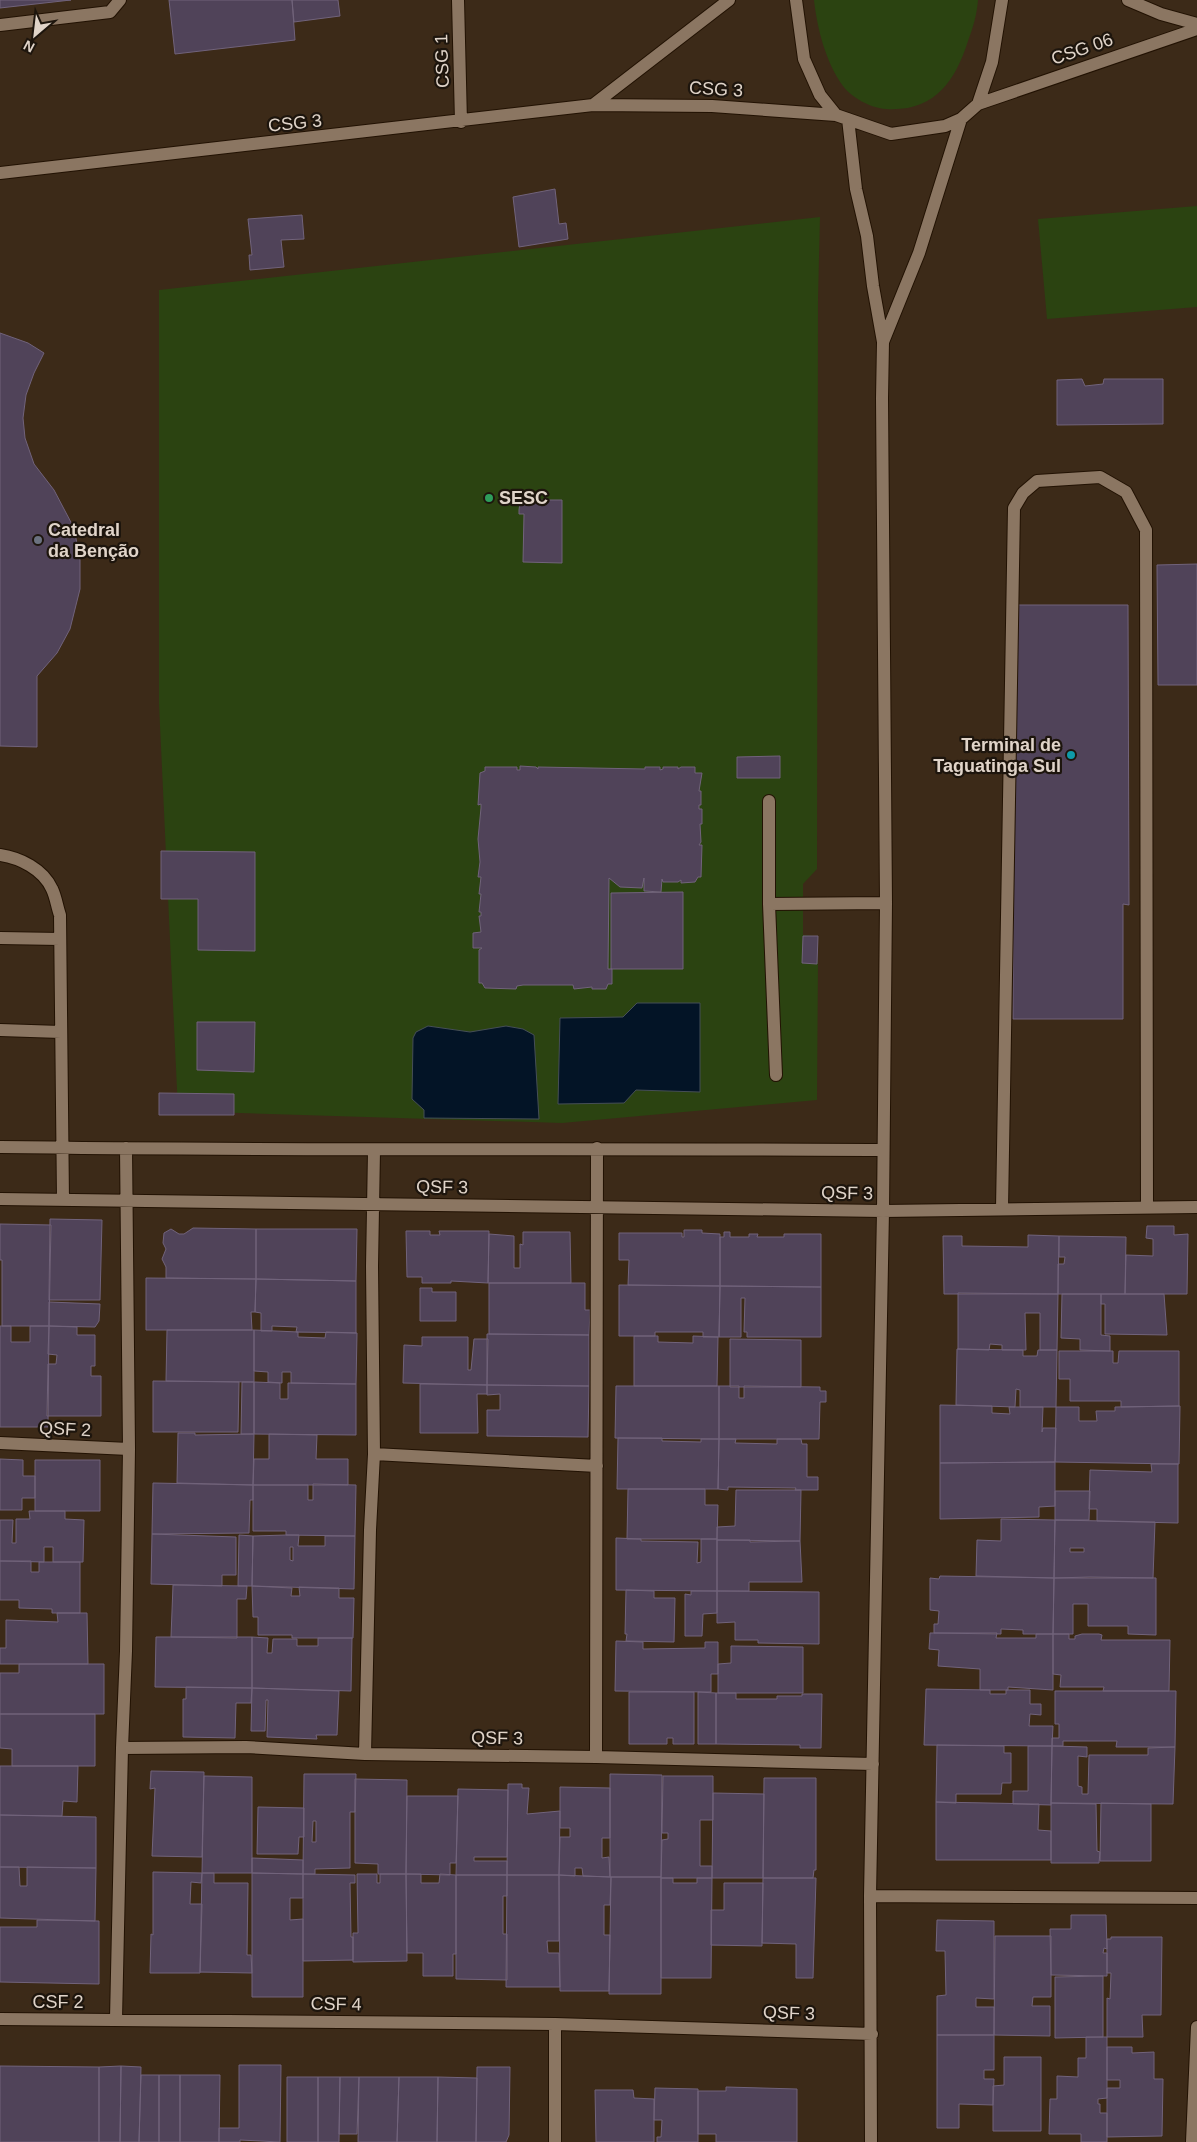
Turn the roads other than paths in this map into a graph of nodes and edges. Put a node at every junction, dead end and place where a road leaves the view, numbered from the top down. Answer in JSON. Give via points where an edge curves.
{"nodes":[{"id":1,"x":120,"y":0,"type":"edge"},
{"id":2,"x":458,"y":0,"type":"edge"},
{"id":3,"x":728,"y":0,"type":"edge"},
{"id":4,"x":796,"y":0,"type":"edge"},
{"id":5,"x":1002,"y":0,"type":"edge"},
{"id":6,"x":1128,"y":0,"type":"edge"},
{"id":7,"x":1197,"y":24,"type":"edge"},
{"id":8,"x":0,"y":25,"type":"edge"},
{"id":9,"x":1197,"y":29,"type":"edge"},
{"id":10,"x":978,"y":104,"type":"junction"},
{"id":11,"x":593,"y":105,"type":"junction"},
{"id":12,"x":842,"y":117,"type":"junction"},
{"id":13,"x":961,"y":119,"type":"junction"},
{"id":14,"x":461,"y":122,"type":"junction"},
{"id":15,"x":0,"y":173,"type":"edge"},
{"id":16,"x":883,"y":342,"type":"junction"},
{"id":17,"x":769,"y":801,"type":"dead end"},
{"id":18,"x":0,"y":855,"type":"edge"},
{"id":19,"x":886,"y":903,"type":"junction"},
{"id":20,"x":769,"y":904,"type":"junction"},
{"id":21,"x":0,"y":938,"type":"edge"},
{"id":22,"x":60,"y":939,"type":"junction"},
{"id":23,"x":0,"y":1030,"type":"edge"},
{"id":24,"x":61,"y":1032,"type":"junction"},
{"id":25,"x":776,"y":1075,"type":"dead end"},
{"id":26,"x":0,"y":1147,"type":"edge"},
{"id":27,"x":63,"y":1148,"type":"junction"},
{"id":28,"x":126,"y":1148,"type":"junction"},
{"id":29,"x":597,"y":1148,"type":"junction"},
{"id":30,"x":374,"y":1150,"type":"junction"},
{"id":31,"x":883,"y":1150,"type":"junction"},
{"id":32,"x":0,"y":1199,"type":"edge"},
{"id":33,"x":62,"y":1200,"type":"junction"},
{"id":34,"x":125,"y":1201,"type":"junction"},
{"id":35,"x":373,"y":1204,"type":"junction"},
{"id":36,"x":597,"y":1207,"type":"junction"},
{"id":37,"x":1197,"y":1207,"type":"edge"},
{"id":38,"x":1147,"y":1208,"type":"junction"},
{"id":39,"x":1002,"y":1209,"type":"junction"},
{"id":40,"x":883,"y":1211,"type":"junction"},
{"id":41,"x":0,"y":1443,"type":"edge"},
{"id":42,"x":129,"y":1449,"type":"junction"},
{"id":43,"x":374,"y":1454,"type":"junction"},
{"id":44,"x":597,"y":1466,"type":"junction"},
{"id":45,"x":122,"y":1748,"type":"junction"},
{"id":46,"x":365,"y":1754,"type":"junction"},
{"id":47,"x":596,"y":1757,"type":"junction"},
{"id":48,"x":873,"y":1764,"type":"junction"},
{"id":49,"x":870,"y":1896,"type":"junction"},
{"id":50,"x":1197,"y":1898,"type":"edge"},
{"id":51,"x":116,"y":2019,"type":"junction"},
{"id":52,"x":0,"y":2020,"type":"edge"},
{"id":53,"x":555,"y":2024,"type":"junction"},
{"id":54,"x":1197,"y":2026,"type":"edge"},
{"id":55,"x":872,"y":2034,"type":"junction"},
{"id":56,"x":555,"y":2142,"type":"edge"},
{"id":57,"x":871,"y":2142,"type":"edge"},
{"id":58,"x":1192,"y":2142,"type":"edge"}],
"edges":[{"from":1,"to":8,"type":"street","via":[[110,12]]},
{"from":2,"to":14,"type":"street","name":"CSG 1"},
{"from":3,"to":11,"type":"street"},
{"from":4,"to":12,"type":"street","via":[[804,59],[820,95]]},
{"from":5,"to":10,"type":"street","via":[[992,62]]},
{"from":6,"to":7,"type":"street"},
{"from":9,"to":10,"type":"street","name":"CSG 06"},
{"from":10,"to":13,"type":"street"},
{"from":11,"to":12,"type":"street","name":"CSG 3","via":[[703,105]]},
{"from":11,"to":14,"type":"street","name":"CSG 3"},
{"from":12,"to":13,"type":"street","name":"CSG 3","via":[[891,134],[945,126]]},
{"from":12,"to":16,"type":"street","via":[[867,236]]},
{"from":13,"to":16,"type":"street","via":[[920,253]]},
{"from":14,"to":15,"type":"street","name":"CSG 3"},
{"from":16,"to":19,"type":"street"},
{"from":17,"to":20,"type":"street"},
{"from":18,"to":22,"type":"street","via":[[33,868],[51,887],[60,915]]},
{"from":19,"to":20,"type":"street"},
{"from":19,"to":31,"type":"street"},
{"from":20,"to":25,"type":"street"},
{"from":21,"to":22,"type":"street"},
{"from":22,"to":24,"type":"street"},
{"from":23,"to":24,"type":"street"},
{"from":24,"to":27,"type":"street"},
{"from":26,"to":27,"type":"street"},
{"from":27,"to":28,"type":"street"},
{"from":27,"to":33,"type":"street"},
{"from":28,"to":30,"type":"street"},
{"from":28,"to":34,"type":"street"},
{"from":29,"to":30,"type":"street"},
{"from":29,"to":31,"type":"street"},
{"from":29,"to":36,"type":"street"},
{"from":30,"to":35,"type":"street"},
{"from":31,"to":40,"type":"street"},
{"from":32,"to":33,"type":"street","name":"QSF 3"},
{"from":33,"to":34,"type":"street","name":"QSF 3"},
{"from":34,"to":35,"type":"street","name":"QSF 3"},
{"from":34,"to":42,"type":"street"},
{"from":35,"to":36,"type":"street","name":"QSF 3"},
{"from":35,"to":43,"type":"street"},
{"from":36,"to":40,"type":"street","name":"QSF 3"},
{"from":36,"to":44,"type":"street"},
{"from":37,"to":38,"type":"street","name":"QSF 3"},
{"from":38,"to":39,"type":"street","name":"QSF 3"},
{"from":38,"to":39,"type":"street","via":[[1146,530],[1126,492],[1100,477],[1036,481],[1014,508]]},
{"from":39,"to":40,"type":"street","name":"QSF 3"},
{"from":40,"to":48,"type":"street"},
{"from":41,"to":42,"type":"street","name":"QSF 2"},
{"from":42,"to":45,"type":"street"},
{"from":43,"to":44,"type":"street"},
{"from":43,"to":46,"type":"street"},
{"from":44,"to":47,"type":"street"},
{"from":45,"to":46,"type":"street","name":"QSF 3","via":[[246,1748]]},
{"from":45,"to":51,"type":"street"},
{"from":46,"to":47,"type":"street","name":"QSF 3"},
{"from":47,"to":48,"type":"street","name":"QSF 3"},
{"from":48,"to":49,"type":"street"},
{"from":49,"to":50,"type":"street"},
{"from":49,"to":55,"type":"street"},
{"from":51,"to":52,"type":"street","name":"CSF 2"},
{"from":51,"to":53,"type":"street","name":"CSF 4"},
{"from":53,"to":55,"type":"street","name":"QSF 3"},
{"from":53,"to":56,"type":"street"},
{"from":54,"to":58,"type":"street"},
{"from":55,"to":57,"type":"street"}]}
